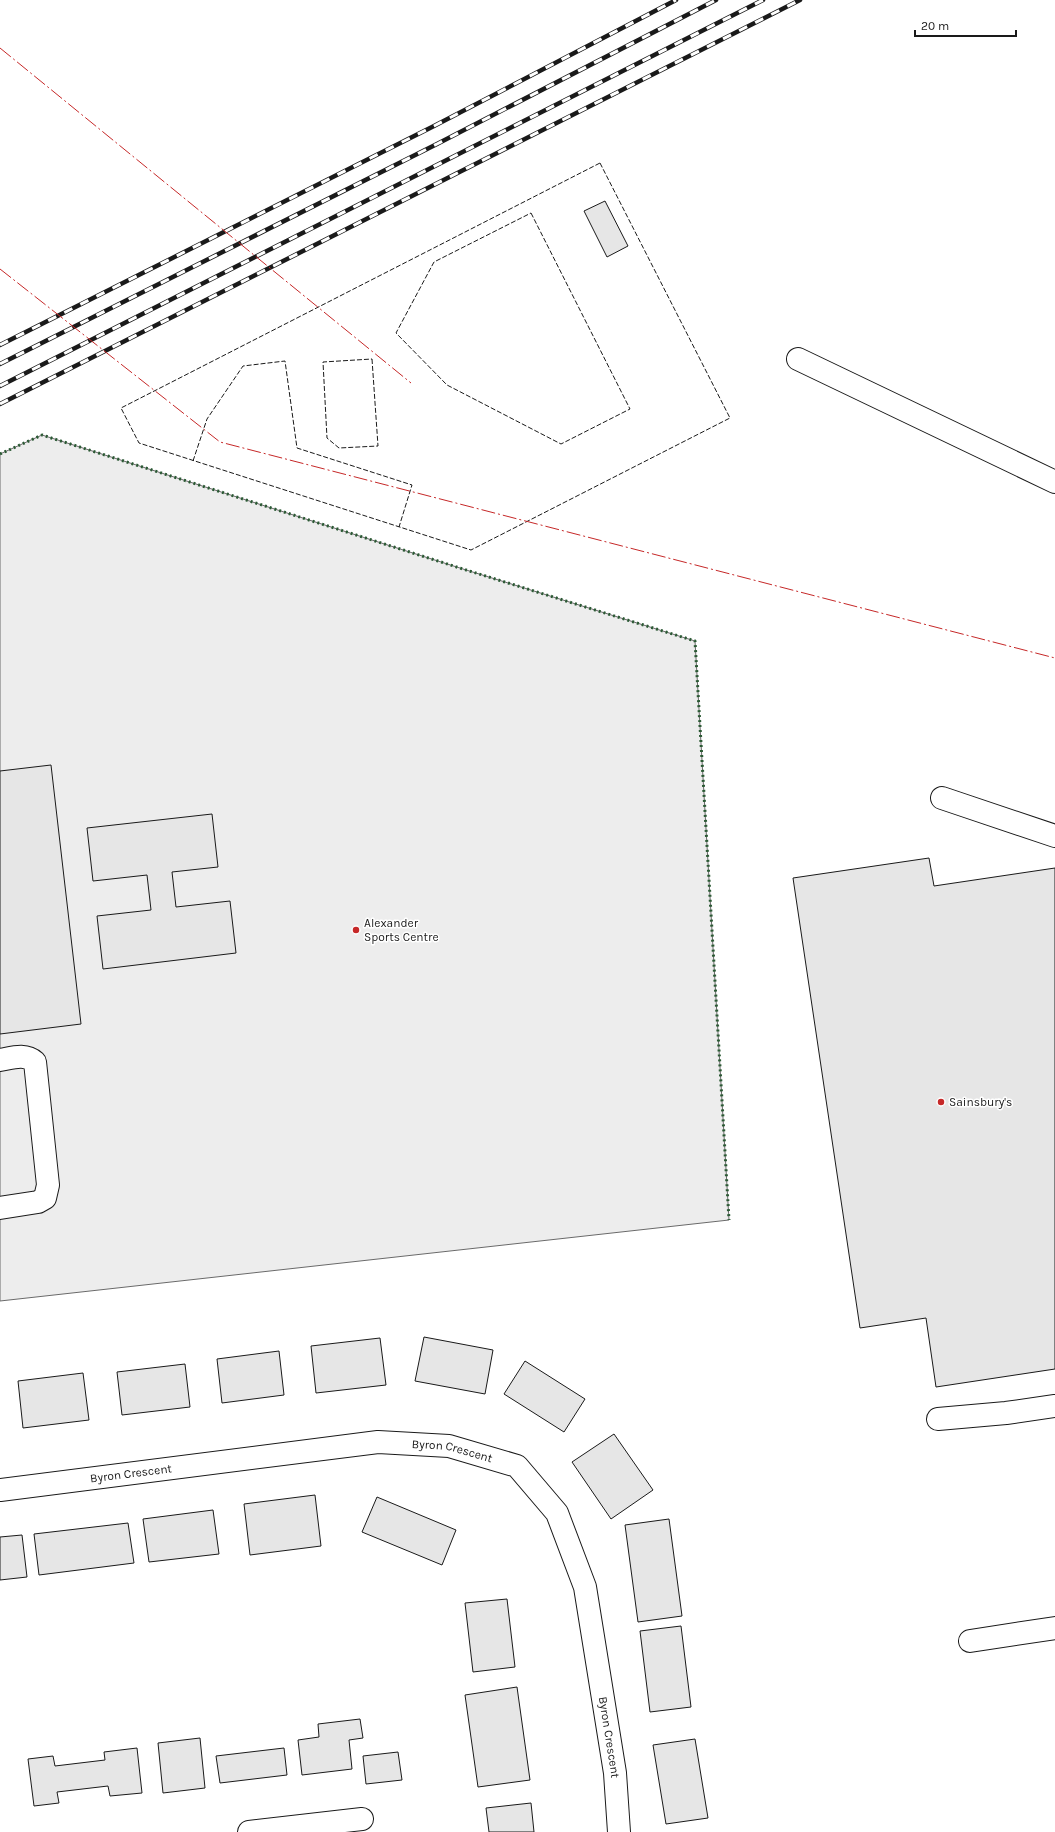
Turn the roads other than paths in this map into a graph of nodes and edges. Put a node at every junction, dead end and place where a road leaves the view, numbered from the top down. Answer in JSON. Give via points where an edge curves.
{"nodes":[{"id":1,"x":798,"y":358,"type":"dead end"},
{"id":2,"x":1055,"y":482,"type":"edge"},
{"id":3,"x":942,"y":798,"type":"dead end"},
{"id":4,"x":1055,"y":836,"type":"edge"},
{"id":5,"x":0,"y":1060,"type":"edge"},
{"id":6,"x":0,"y":1208,"type":"edge"},
{"id":7,"x":1055,"y":1406,"type":"edge"},
{"id":8,"x":938,"y":1418,"type":"dead end"},
{"id":9,"x":0,"y":1490,"type":"edge"},
{"id":10,"x":1055,"y":1628,"type":"edge"},
{"id":11,"x":970,"y":1641,"type":"dead end"},
{"id":12,"x":362,"y":1819,"type":"dead end"},
{"id":13,"x":249,"y":1832,"type":"edge"},
{"id":14,"x":619,"y":1832,"type":"edge"}],
"edges":[{"from":1,"to":2,"type":"street"},
{"from":3,"to":4,"type":"street"},
{"from":5,"to":6,"type":"street","via":[[24,1056],[35,1062],[48,1185],[45,1198],[38,1202]]},
{"from":7,"to":8,"type":"street"},
{"from":9,"to":14,"type":"street","name":"Byron Crescent","via":[[378,1442],[449,1446],[517,1466],[557,1513],[585,1587],[615,1773]]},
{"from":10,"to":11,"type":"street"},
{"from":12,"to":13,"type":"street"}]}
